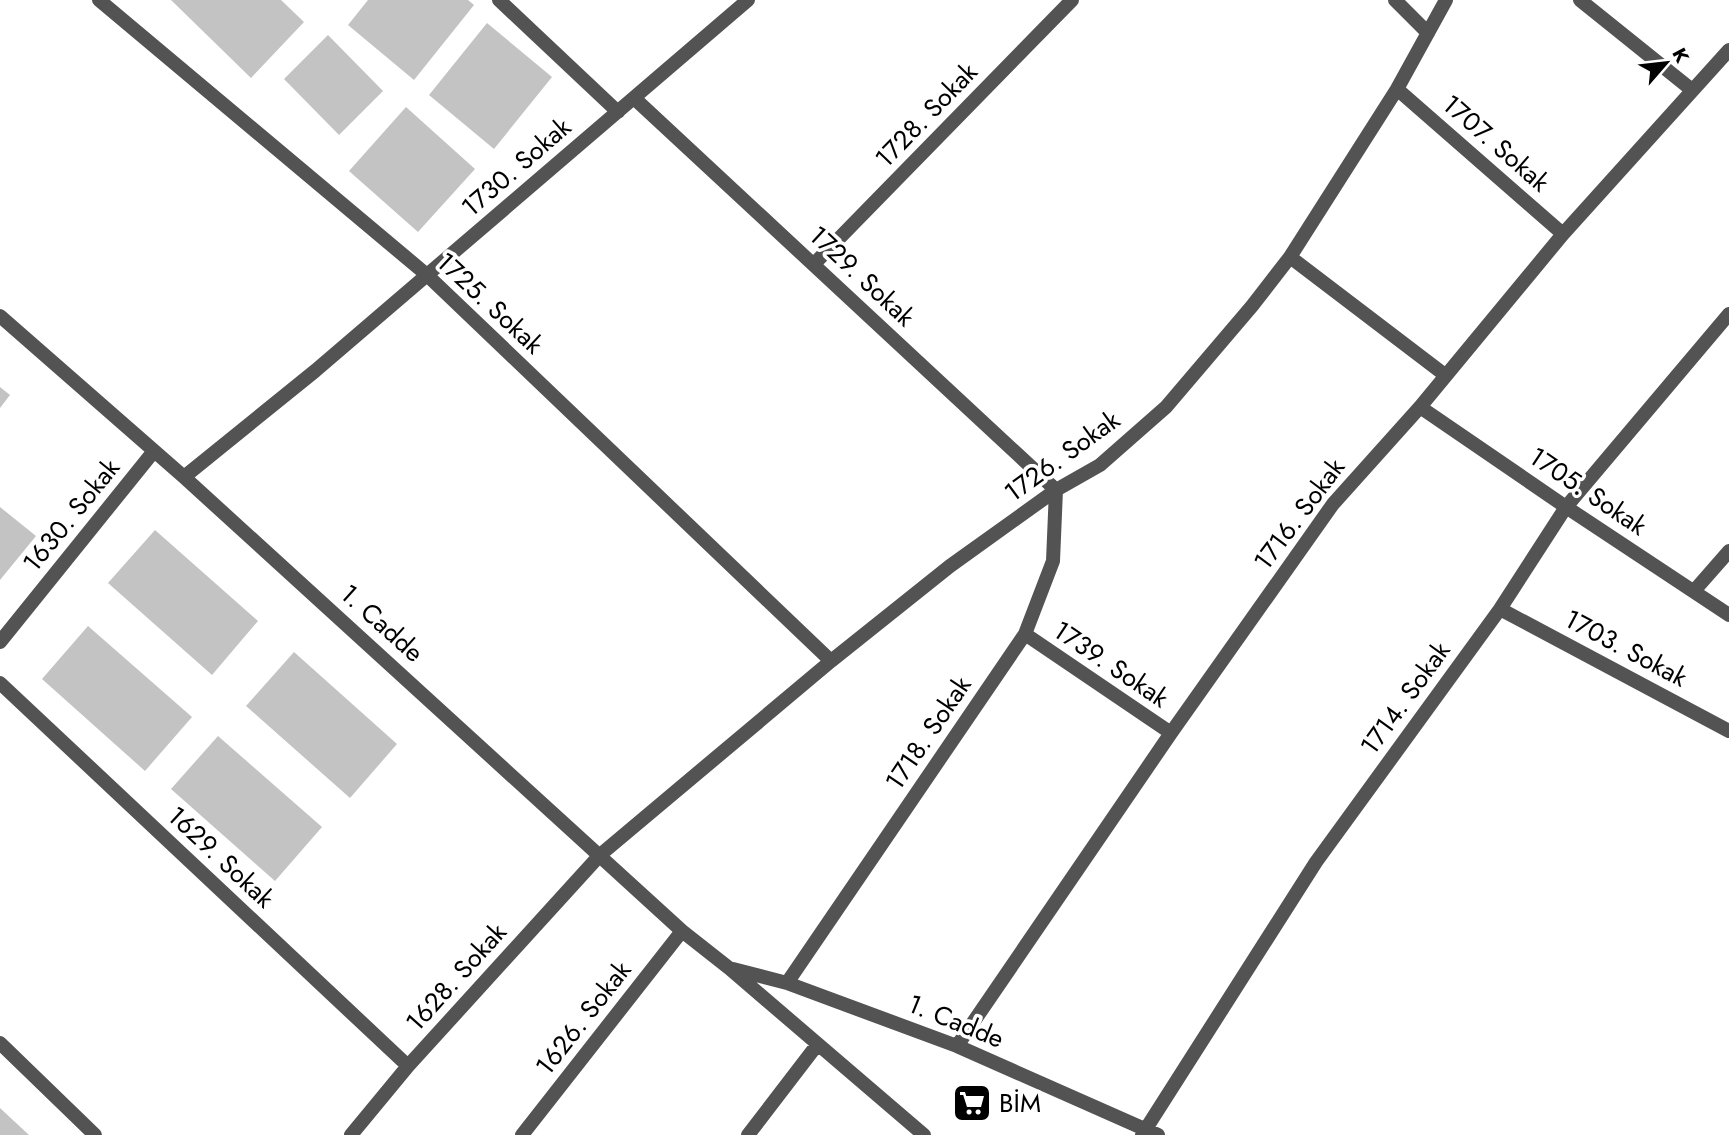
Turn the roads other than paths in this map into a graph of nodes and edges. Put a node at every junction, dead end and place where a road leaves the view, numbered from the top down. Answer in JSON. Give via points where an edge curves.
{"nodes":[{"id":1,"x":99,"y":0,"type":"edge"},
{"id":2,"x":499,"y":0,"type":"edge"},
{"id":3,"x":748,"y":0,"type":"edge"},
{"id":4,"x":1072,"y":0,"type":"edge"},
{"id":5,"x":1395,"y":0,"type":"edge"},
{"id":6,"x":1446,"y":0,"type":"edge"},
{"id":7,"x":1580,"y":0,"type":"edge"},
{"id":8,"x":1428,"y":33,"type":"junction"},
{"id":9,"x":1729,"y":50,"type":"edge"},
{"id":10,"x":1397,"y":89,"type":"junction"},
{"id":11,"x":1692,"y":90,"type":"junction"},
{"id":12,"x":634,"y":98,"type":"junction"},
{"id":13,"x":618,"y":111,"type":"junction"},
{"id":14,"x":1563,"y":234,"type":"junction"},
{"id":15,"x":1290,"y":257,"type":"junction"},
{"id":16,"x":814,"y":264,"type":"junction"},
{"id":17,"x":427,"y":275,"type":"junction"},
{"id":18,"x":1729,"y":314,"type":"edge"},
{"id":19,"x":0,"y":316,"type":"edge"},
{"id":20,"x":1445,"y":375,"type":"junction"},
{"id":21,"x":1420,"y":407,"type":"junction"},
{"id":22,"x":154,"y":451,"type":"junction"},
{"id":23,"x":184,"y":477,"type":"junction"},
{"id":24,"x":1056,"y":490,"type":"junction"},
{"id":25,"x":1566,"y":507,"type":"junction"},
{"id":26,"x":1729,"y":551,"type":"edge"},
{"id":27,"x":1694,"y":591,"type":"junction"},
{"id":28,"x":1500,"y":609,"type":"junction"},
{"id":29,"x":1729,"y":615,"type":"edge"},
{"id":30,"x":1025,"y":634,"type":"junction"},
{"id":31,"x":0,"y":642,"type":"edge"},
{"id":32,"x":831,"y":660,"type":"junction"},
{"id":33,"x":0,"y":683,"type":"edge"},
{"id":34,"x":1729,"y":731,"type":"edge"},
{"id":35,"x":1171,"y":733,"type":"junction"},
{"id":36,"x":600,"y":855,"type":"junction"},
{"id":37,"x":682,"y":931,"type":"junction"},
{"id":38,"x":729,"y":968,"type":"junction"},
{"id":39,"x":787,"y":982,"type":"junction"},
{"id":40,"x":0,"y":1043,"type":"edge"},
{"id":41,"x":817,"y":1045,"type":"junction"},
{"id":42,"x":957,"y":1046,"type":"junction"},
{"id":43,"x":408,"y":1066,"type":"junction"},
{"id":44,"x":1148,"y":1133,"type":"edge"},
{"id":45,"x":95,"y":1135,"type":"edge"},
{"id":46,"x":351,"y":1135,"type":"edge"},
{"id":47,"x":522,"y":1135,"type":"edge"},
{"id":48,"x":748,"y":1135,"type":"edge"},
{"id":49,"x":924,"y":1135,"type":"edge"}],
"edges":[{"from":1,"to":17,"type":"street","name":"1725. Sokak"},
{"from":2,"to":13,"type":"street"},
{"from":3,"to":12,"type":"street","name":"1730. Sokak"},
{"from":4,"to":16,"type":"street","name":"1728. Sokak"},
{"from":5,"to":8,"type":"street"},
{"from":6,"to":8,"type":"street","name":"1726. Sokak"},
{"from":7,"to":11,"type":"street"},
{"from":8,"to":10,"type":"street","name":"1726. Sokak"},
{"from":9,"to":11,"type":"street","name":"1716. Sokak"},
{"from":10,"to":14,"type":"street","name":"1707. Sokak"},
{"from":10,"to":15,"type":"street","name":"1726. Sokak"},
{"from":11,"to":14,"type":"street","name":"1716. Sokak"},
{"from":12,"to":13,"type":"street","name":"1730. Sokak"},
{"from":12,"to":16,"type":"street","name":"1729. Sokak"},
{"from":13,"to":17,"type":"street","name":"1730. Sokak"},
{"from":14,"to":20,"type":"street","name":"1716. Sokak"},
{"from":15,"to":20,"type":"street"},
{"from":15,"to":24,"type":"street","name":"1726. Sokak","via":[[1166,407],[1100,465]]},
{"from":16,"to":24,"type":"street","name":"1729. Sokak"},
{"from":17,"to":23,"type":"street","name":"1730. Sokak"},
{"from":17,"to":32,"type":"street","name":"1725. Sokak"},
{"from":18,"to":25,"type":"street","name":"1714. Sokak"},
{"from":19,"to":22,"type":"street","name":"1. Cadde"},
{"from":20,"to":21,"type":"street","name":"1716. Sokak"},
{"from":21,"to":25,"type":"street","name":"1705. Sokak"},
{"from":21,"to":35,"type":"street","name":"1716. Sokak","via":[[1332,504]]},
{"from":22,"to":23,"type":"street","name":"1. Cadde"},
{"from":22,"to":31,"type":"street","name":"1630. Sokak"},
{"from":23,"to":36,"type":"street","name":"1. Cadde"},
{"from":24,"to":30,"type":"street","name":"1718. Sokak","via":[[1053,561]]},
{"from":24,"to":32,"type":"street","name":"1726. Sokak"},
{"from":25,"to":27,"type":"street","name":"1705. Sokak"},
{"from":25,"to":28,"type":"street","name":"1714. Sokak"},
{"from":26,"to":27,"type":"street"},
{"from":27,"to":29,"type":"street","name":"1705. Sokak"},
{"from":28,"to":34,"type":"street","name":"1703. Sokak"},
{"from":28,"to":44,"type":"street","name":"1714. Sokak","via":[[1316,862]]},
{"from":30,"to":35,"type":"street","name":"1739. Sokak"},
{"from":30,"to":39,"type":"street","name":"1718. Sokak"},
{"from":32,"to":36,"type":"street","name":"1726. Sokak"},
{"from":33,"to":43,"type":"street","name":"1629. Sokak"},
{"from":35,"to":42,"type":"street","name":"1716. Sokak"},
{"from":36,"to":37,"type":"street","name":"1. Cadde"},
{"from":36,"to":43,"type":"street","name":"1628. Sokak"},
{"from":37,"to":38,"type":"street","name":"1. Cadde"},
{"from":37,"to":47,"type":"street","name":"1626. Sokak"},
{"from":38,"to":39,"type":"street","name":"1. Cadde"},
{"from":38,"to":41,"type":"street","name":"1. Cadde"},
{"from":39,"to":42,"type":"street","name":"1. Cadde"},
{"from":40,"to":45,"type":"street"},
{"from":41,"to":48,"type":"street"},
{"from":41,"to":49,"type":"street","name":"1. Cadde"},
{"from":42,"to":44,"type":"street","name":"1. Cadde"},
{"from":43,"to":46,"type":"street","name":"1628. Sokak"}]}
